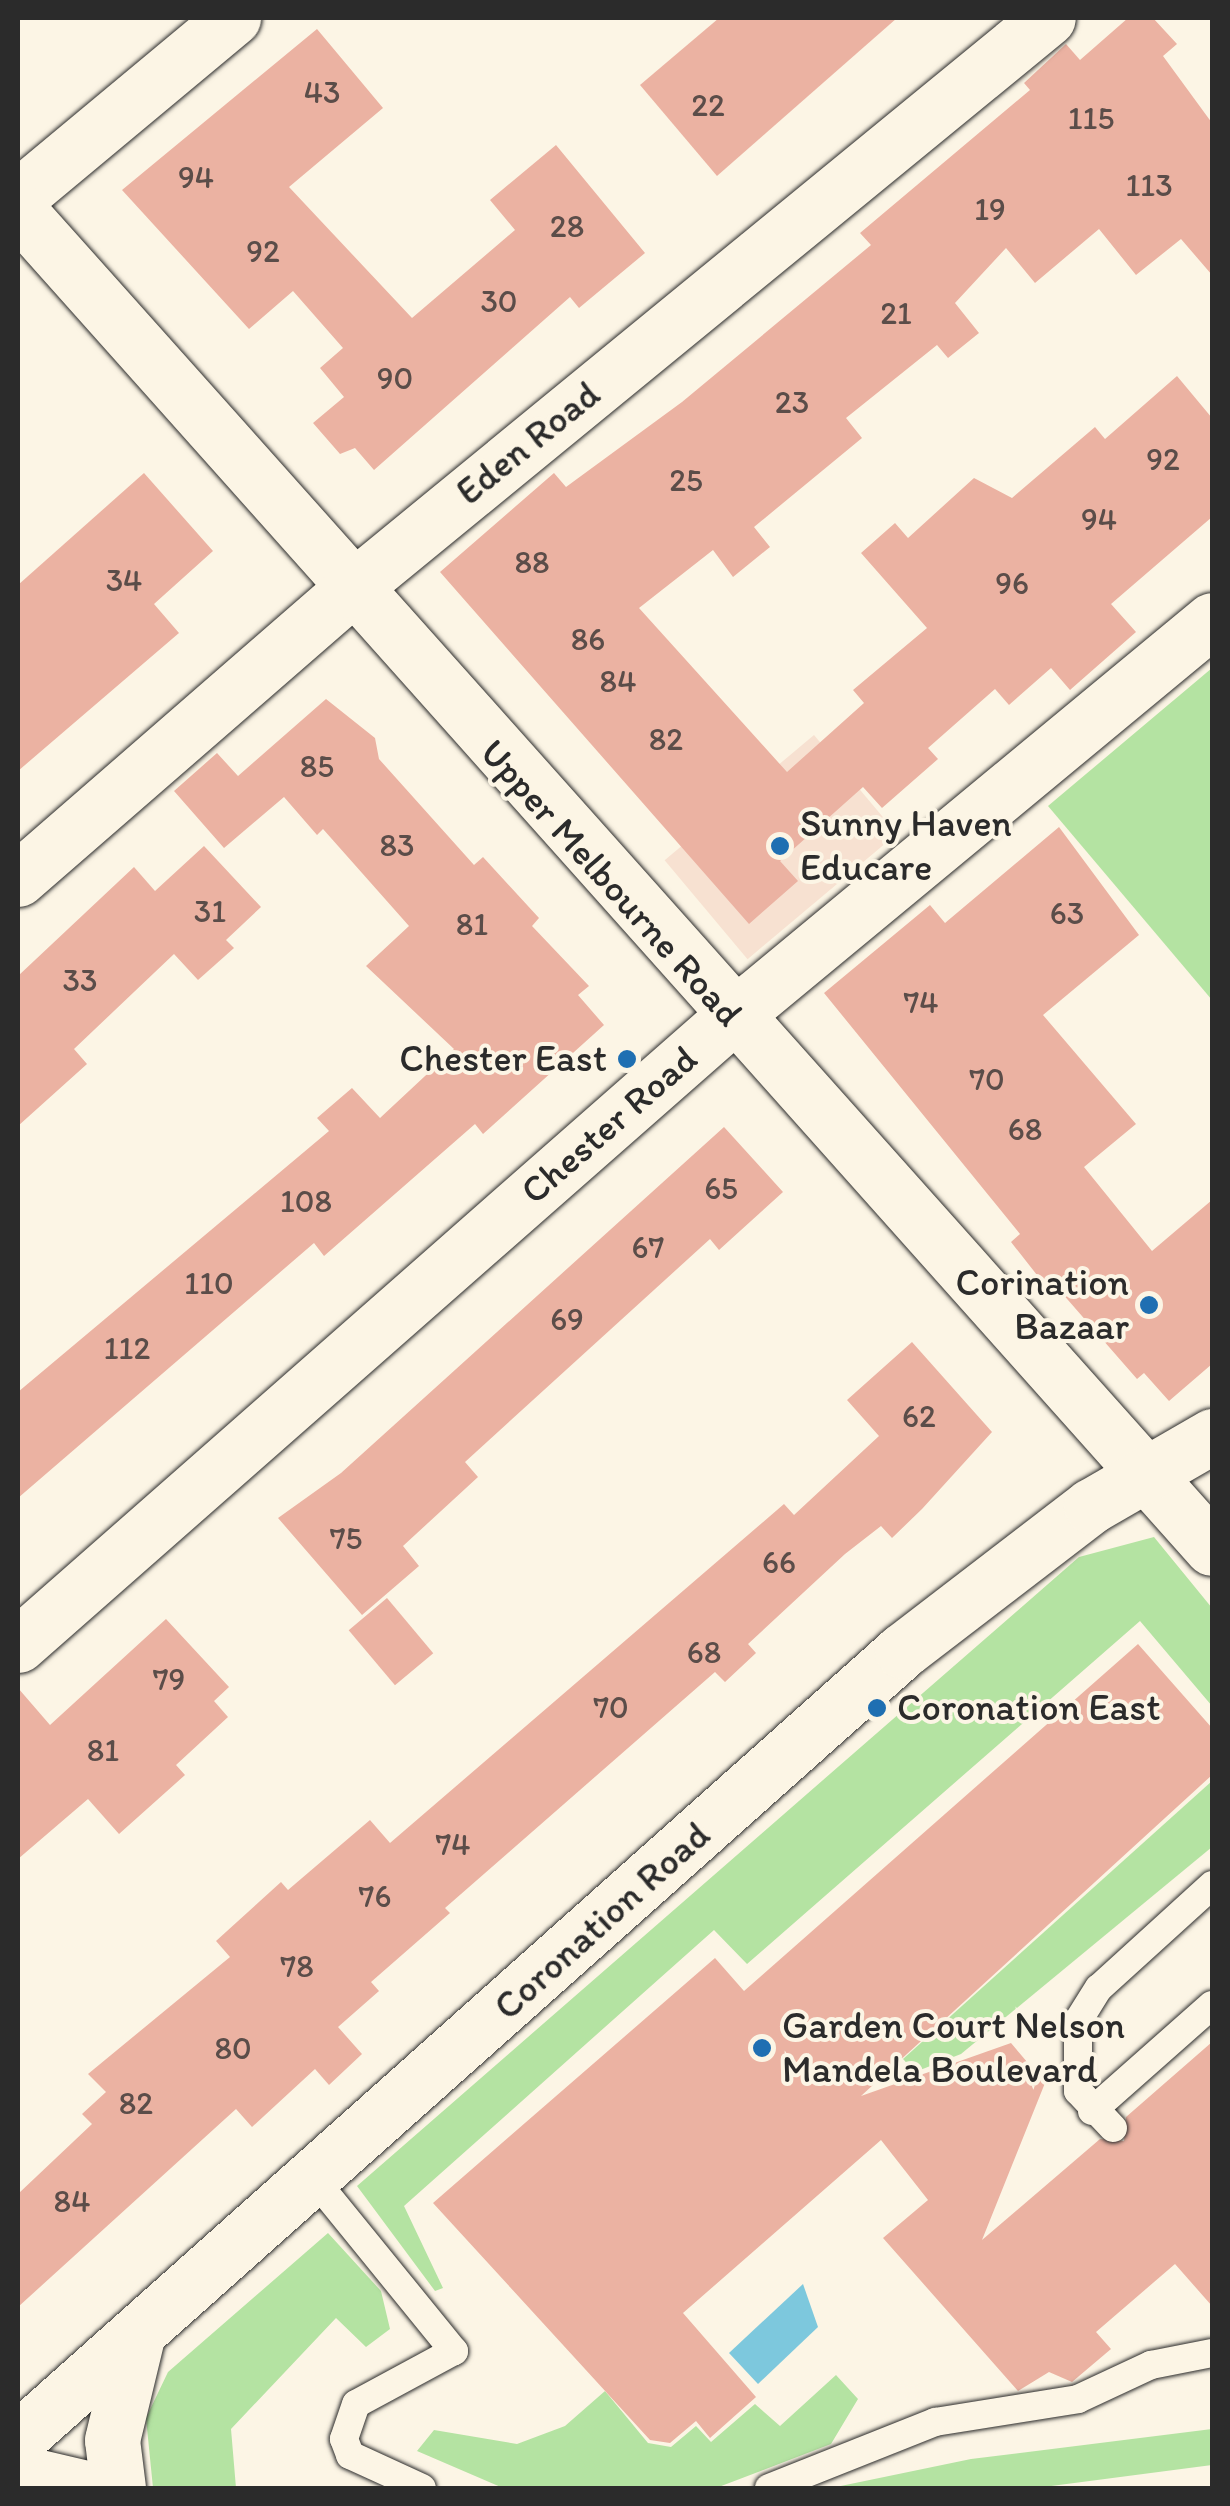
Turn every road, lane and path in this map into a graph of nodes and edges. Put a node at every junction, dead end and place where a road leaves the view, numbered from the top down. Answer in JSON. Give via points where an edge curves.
{"nodes":[{"id":1,"x":233,"y":18,"type":"edge"},
{"id":2,"x":1048,"y":18,"type":"edge"},
{"id":3,"x":18,"y":197,"type":"edge"},
{"id":4,"x":18,"y":210,"type":"edge"},
{"id":5,"x":350,"y":590,"type":"junction"},
{"id":6,"x":1212,"y":620,"type":"edge"},
{"id":7,"x":18,"y":879,"type":"edge"},
{"id":8,"x":731,"y":1018,"type":"junction"},
{"id":9,"x":1212,"y":1436,"type":"edge"},
{"id":10,"x":1150,"y":1474,"type":"junction"},
{"id":11,"x":1212,"y":1548,"type":"edge"},
{"id":12,"x":18,"y":1644,"type":"edge"},
{"id":13,"x":1212,"y":1885,"type":"edge"},
{"id":14,"x":1212,"y":2005,"type":"edge"},
{"id":15,"x":314,"y":2180,"type":"junction"},
{"id":16,"x":138,"y":2337,"type":"junction"},
{"id":17,"x":1212,"y":2353,"type":"edge"},
{"id":18,"x":18,"y":2439,"type":"edge"},
{"id":19,"x":18,"y":2472,"type":"edge"},
{"id":20,"x":86,"y":2488,"type":"edge"},
{"id":21,"x":118,"y":2488,"type":"edge"},
{"id":22,"x":422,"y":2488,"type":"edge"},
{"id":23,"x":769,"y":2488,"type":"edge"}],
"edges":[{"from":1,"to":3,"type":"street"},
{"from":2,"to":5,"type":"street","name":"Eden Road"},
{"from":4,"to":5,"type":"street","name":"Upper Melbourne Road"},
{"from":5,"to":7,"type":"street","name":"Eden Road"},
{"from":5,"to":8,"type":"street","name":"Upper Melbourne Road"},
{"from":6,"to":8,"type":"street","name":"Chester Road"},
{"from":8,"to":10,"type":"street","name":"Upper Melbourne Road"},
{"from":8,"to":12,"type":"street","name":"Chester Road"},
{"from":9,"to":10,"type":"street","name":"Coronation Road"},
{"from":10,"to":11,"type":"street","name":"Upper Melbourne Road"},
{"from":10,"to":15,"type":"street","name":"Coronation Road","via":[[1092,1506],[902,1651]]},
{"from":13,"to":14,"type":"lane","via":[[1086,2004],[1075,2060],[1103,2119]]},
{"from":15,"to":16,"type":"street","name":"Coronation Road"},
{"from":15,"to":22,"type":"lane","via":[[454,2351],[356,2404],[344,2439],[350,2455]]},
{"from":16,"to":18,"type":"street","name":"Coronation Road"},
{"from":16,"to":21,"type":"street","via":[[112,2440]]},
{"from":17,"to":23,"type":"lane","via":[[1151,2365],[1078,2399],[935,2422]]},
{"from":19,"to":20,"type":"street"}]}
